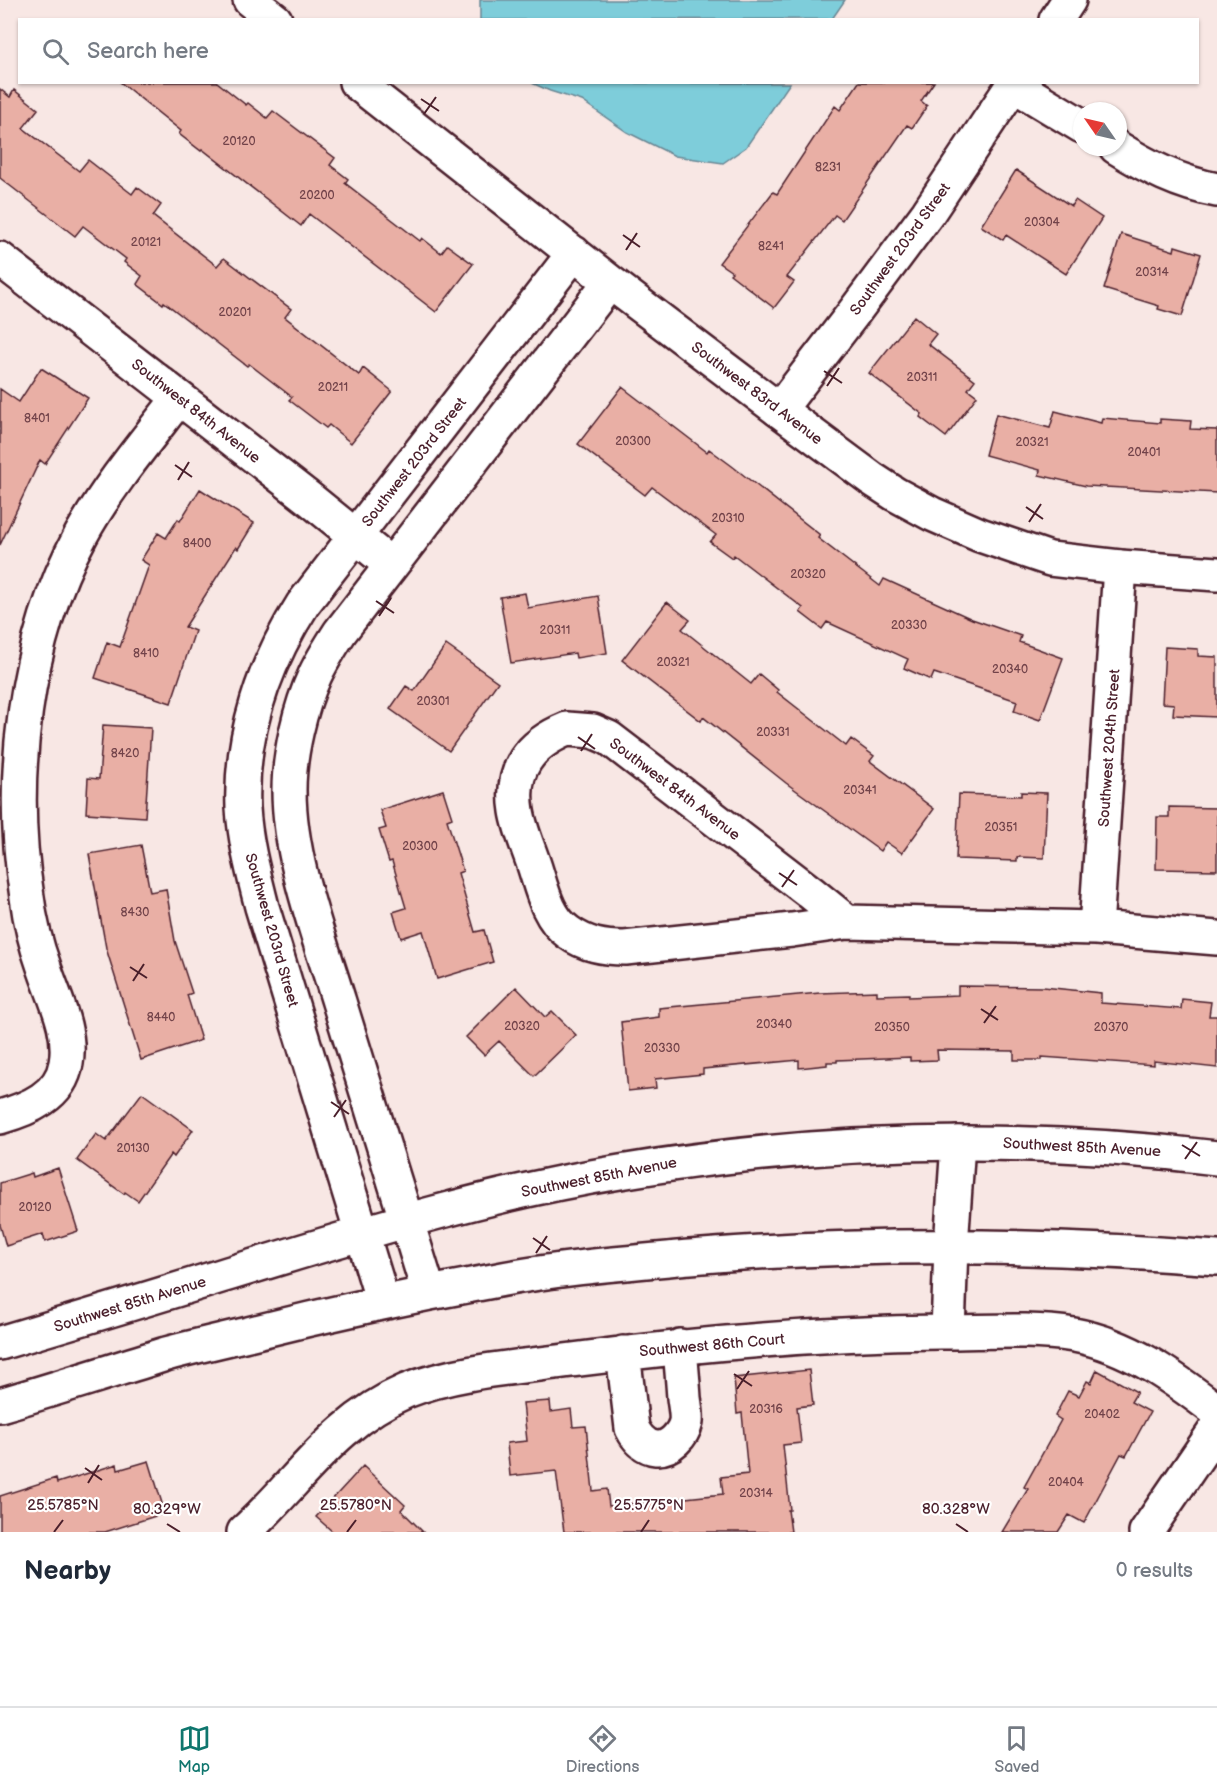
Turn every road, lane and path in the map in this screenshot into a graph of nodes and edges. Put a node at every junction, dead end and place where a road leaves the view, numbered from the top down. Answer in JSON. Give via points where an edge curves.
{"nodes":[{"id":1,"x":250,"y":0,"type":"edge"},
{"id":2,"x":1069,"y":0,"type":"edge"},
{"id":3,"x":272,"y":18,"type":"edge"},
{"id":4,"x":1057,"y":18,"type":"edge"},
{"id":5,"x":359,"y":84,"type":"edge"},
{"id":6,"x":1013,"y":84,"type":"edge"},
{"id":7,"x":1016,"y":84,"type":"edge"},
{"id":8,"x":1073,"y":120,"type":"edge"},
{"id":9,"x":1127,"y":154,"type":"edge"},
{"id":10,"x":1217,"y":190,"type":"edge"},
{"id":11,"x":574,"y":254,"type":"junction"},
{"id":12,"x":0,"y":259,"type":"edge"},
{"id":13,"x":610,"y":282,"type":"junction"},
{"id":14,"x":179,"y":398,"type":"junction"},
{"id":15,"x":779,"y":410,"type":"junction"},
{"id":16,"x":356,"y":537,"type":"junction"},
{"id":17,"x":390,"y":564,"type":"junction"},
{"id":18,"x":1120,"y":567,"type":"junction"},
{"id":19,"x":1217,"y":574,"type":"edge"},
{"id":20,"x":847,"y":922,"type":"junction"},
{"id":21,"x":1096,"y":928,"type":"junction"},
{"id":22,"x":1217,"y":938,"type":"edge"},
{"id":23,"x":0,"y":1117,"type":"edge"},
{"id":24,"x":958,"y":1143,"type":"junction"},
{"id":25,"x":1217,"y":1158,"type":"edge"},
{"id":26,"x":406,"y":1221,"type":"junction"},
{"id":27,"x":361,"y":1233,"type":"junction"},
{"id":28,"x":951,"y":1246,"type":"junction"},
{"id":29,"x":1217,"y":1258,"type":"edge"},
{"id":30,"x":429,"y":1293,"type":"junction"},
{"id":31,"x":383,"y":1302,"type":"junction"},
{"id":32,"x":948,"y":1332,"type":"junction"},
{"id":33,"x":0,"y":1343,"type":"edge"},
{"id":34,"x":680,"y":1346,"type":"junction"},
{"id":35,"x":623,"y":1353,"type":"junction"},
{"id":36,"x":0,"y":1405,"type":"edge"},
{"id":37,"x":1217,"y":1411,"type":"edge"},
{"id":38,"x":1217,"y":1428,"type":"edge"},
{"id":39,"x":244,"y":1532,"type":"edge"},
{"id":40,"x":1146,"y":1532,"type":"edge"}],
"edges":[{"from":1,"to":3,"type":"street"},
{"from":2,"to":4,"type":"street"},
{"from":5,"to":11,"type":"street","name":"Southwest 83rd Avenue"},
{"from":6,"to":15,"type":"street","name":"Southwest 203rd Street","via":[[928,213]]},
{"from":7,"to":8,"type":"street"},
{"from":9,"to":10,"type":"street","via":[[1170,177]]},
{"from":11,"to":13,"type":"street","name":"Southwest 83rd Avenue"},
{"from":11,"to":16,"type":"street","name":"Southwest 203rd Street"},
{"from":12,"to":14,"type":"street","name":"Southwest 84th Avenue"},
{"from":13,"to":15,"type":"street","name":"Southwest 83rd Avenue"},
{"from":13,"to":17,"type":"street"},
{"from":14,"to":16,"type":"street","name":"Southwest 84th Avenue"},
{"from":14,"to":23,"type":"street","via":[[81,535],[61,579],[37,651],[20,764],[21,840],[38,947],[68,1044],[65,1071],[58,1084],[42,1100]]},
{"from":15,"to":18,"type":"street","name":"Southwest 83rd Avenue","via":[[872,480],[957,525],[1050,559]]},
{"from":16,"to":17,"type":"street","name":"Southwest 84th Avenue"},
{"from":16,"to":27,"type":"street","name":"Southwest 203rd Street","via":[[297,614],[263,682],[246,760],[243,798],[262,907]]},
{"from":17,"to":26,"type":"street","via":[[340,632],[314,677],[291,761],[289,787],[297,861]]},
{"from":18,"to":19,"type":"street","name":"Southwest 83rd Avenue"},
{"from":18,"to":21,"type":"street","name":"Southwest 204th Street"},
{"from":20,"to":20,"type":"street","name":"Southwest 84th Avenue","via":[[609,738],[592,731],[567,729],[545,739],[521,767],[517,811],[543,894],[566,931],[591,945],[625,948]]},
{"from":20,"to":21,"type":"street","name":"Southwest 84th Avenue"},
{"from":21,"to":22,"type":"street","name":"Southwest 84th Avenue"},
{"from":24,"to":25,"type":"street","name":"Southwest 85th Avenue","via":[[1077,1146]]},
{"from":24,"to":26,"type":"street","name":"Southwest 85th Avenue","via":[[861,1145],[686,1161],[578,1180]]},
{"from":24,"to":28,"type":"street"},
{"from":26,"to":27,"type":"street","name":"Southwest 85th Avenue"},
{"from":26,"to":30,"type":"street"},
{"from":27,"to":31,"type":"street","name":"Southwest 203rd Street"},
{"from":27,"to":33,"type":"street","name":"Southwest 85th Avenue"},
{"from":28,"to":29,"type":"street","via":[[1070,1248]]},
{"from":28,"to":30,"type":"street","via":[[848,1247],[656,1260],[542,1273]]},
{"from":28,"to":32,"type":"street"},
{"from":30,"to":31,"type":"street"},
{"from":31,"to":36,"type":"street","via":[[168,1354]]},
{"from":32,"to":34,"type":"street","name":"Southwest 86th Court","via":[[844,1334]]},
{"from":32,"to":37,"type":"street","name":"Southwest 86th Court","via":[[1040,1333],[1092,1340],[1155,1367]]},
{"from":34,"to":35,"type":"street","name":"Southwest 86th Court"},
{"from":34,"to":35,"type":"street","via":[[686,1421],[681,1434],[662,1448],[645,1444],[632,1428]]},
{"from":35,"to":39,"type":"street","name":"Southwest 86th Court","via":[[458,1377],[407,1391],[339,1434]]},
{"from":38,"to":40,"type":"street"}]}
